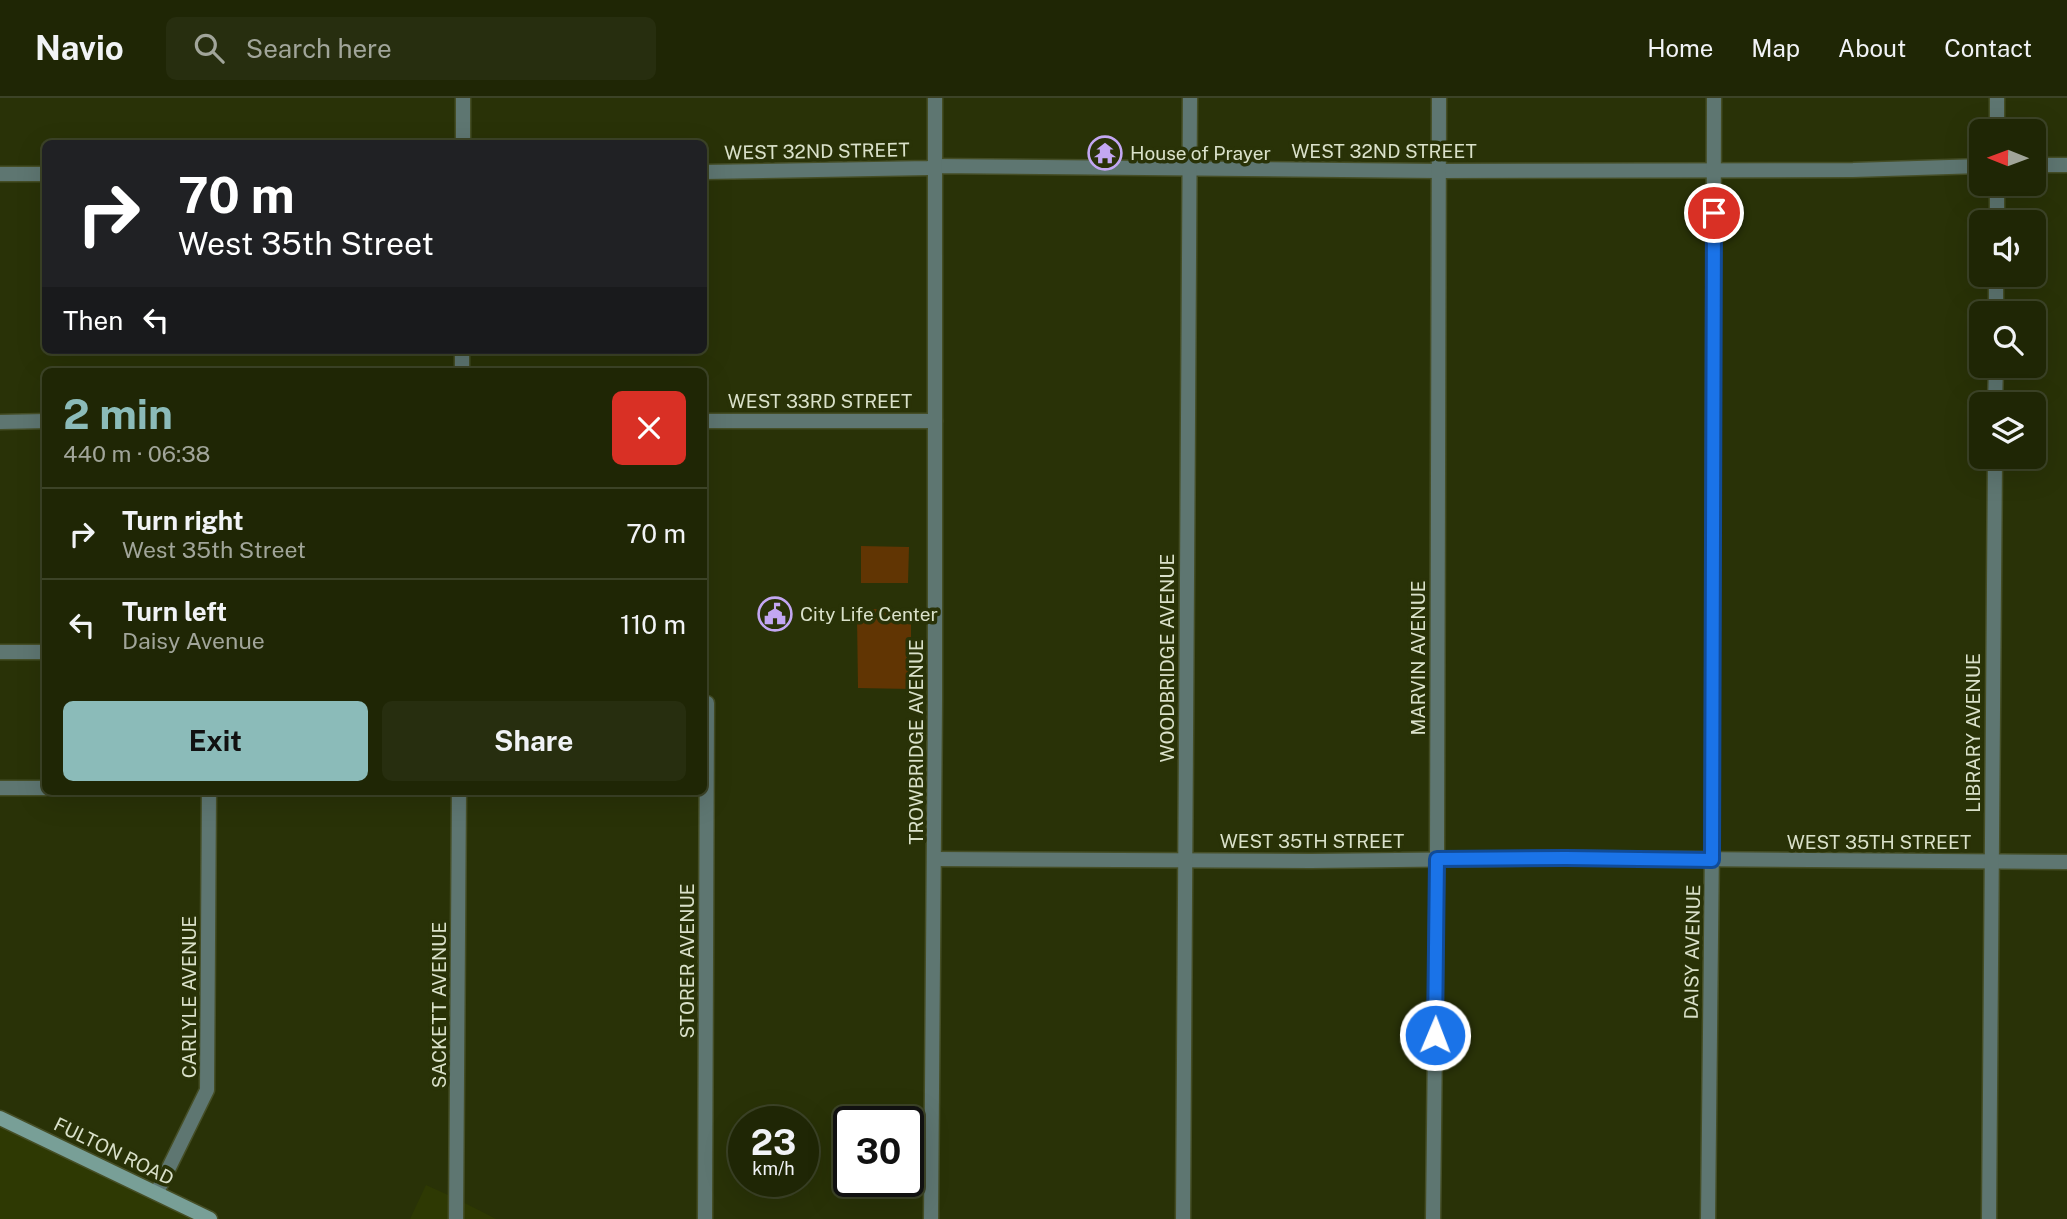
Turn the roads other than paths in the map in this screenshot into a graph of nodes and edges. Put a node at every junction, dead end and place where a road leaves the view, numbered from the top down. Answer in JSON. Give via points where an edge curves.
{"nodes":[{"id":1,"x":463,"y":98,"type":"edge"},
{"id":2,"x":935,"y":98,"type":"edge"},
{"id":3,"x":1190,"y":98,"type":"edge"},
{"id":4,"x":1439,"y":98,"type":"edge"},
{"id":5,"x":1714,"y":98,"type":"edge"},
{"id":6,"x":1997,"y":98,"type":"edge"},
{"id":7,"x":1997,"y":119,"type":"edge"},
{"id":8,"x":463,"y":140,"type":"edge"},
{"id":9,"x":2046,"y":165,"type":"edge"},
{"id":10,"x":2067,"y":165,"type":"edge"},
{"id":11,"x":934,"y":166,"type":"junction"},
{"id":12,"x":1969,"y":166,"type":"edge"},
{"id":13,"x":1190,"y":168,"type":"junction"},
{"id":14,"x":1714,"y":170,"type":"junction"},
{"id":15,"x":1438,"y":171,"type":"junction"},
{"id":16,"x":707,"y":172,"type":"edge"},
{"id":17,"x":0,"y":174,"type":"edge"},
{"id":18,"x":42,"y":174,"type":"edge"},
{"id":19,"x":42,"y":421,"type":"edge"},
{"id":20,"x":707,"y":421,"type":"edge"},
{"id":21,"x":936,"y":421,"type":"junction"},
{"id":22,"x":0,"y":422,"type":"edge"},
{"id":23,"x":1995,"y":469,"type":"edge"},
{"id":24,"x":0,"y":652,"type":"edge"},
{"id":25,"x":42,"y":652,"type":"edge"},
{"id":26,"x":0,"y":788,"type":"edge"},
{"id":27,"x":42,"y":788,"type":"edge"},
{"id":28,"x":209,"y":795,"type":"edge"},
{"id":29,"x":459,"y":795,"type":"edge"},
{"id":30,"x":707,"y":795,"type":"edge"},
{"id":31,"x":934,"y":859,"type":"junction"},
{"id":32,"x":1437,"y":859,"type":"junction"},
{"id":33,"x":1712,"y":860,"type":"junction"},
{"id":34,"x":1185,"y":861,"type":"junction"},
{"id":35,"x":1992,"y":862,"type":"junction"},
{"id":36,"x":2067,"y":862,"type":"edge"},
{"id":37,"x":0,"y":1118,"type":"edge"},
{"id":38,"x":157,"y":1192,"type":"junction"},
{"id":39,"x":187,"y":1213,"type":"edge"},
{"id":40,"x":210,"y":1219,"type":"edge"},
{"id":41,"x":456,"y":1219,"type":"edge"},
{"id":42,"x":705,"y":1219,"type":"edge"},
{"id":43,"x":931,"y":1219,"type":"edge"},
{"id":44,"x":1183,"y":1219,"type":"edge"},
{"id":45,"x":1433,"y":1219,"type":"edge"},
{"id":46,"x":1708,"y":1219,"type":"edge"},
{"id":47,"x":1989,"y":1219,"type":"edge"}],
"edges":[{"from":1,"to":8,"type":"street"},
{"from":2,"to":11,"type":"street","name":"TROWBRIDGE AVENUE"},
{"from":3,"to":13,"type":"street","name":"WOODBRIDGE AVENUE"},
{"from":4,"to":15,"type":"street","name":"MARVIN AVENUE"},
{"from":5,"to":14,"type":"street","name":"DAISY AVENUE"},
{"from":6,"to":7,"type":"street"},
{"from":9,"to":10,"type":"street"},
{"from":11,"to":13,"type":"street","name":"WEST 32ND STREET"},
{"from":11,"to":16,"type":"street","name":"WEST 32ND STREET"},
{"from":11,"to":21,"type":"street","name":"TROWBRIDGE AVENUE"},
{"from":12,"to":14,"type":"street","name":"WEST 32ND STREET"},
{"from":13,"to":15,"type":"street","name":"WEST 32ND STREET"},
{"from":13,"to":34,"type":"street","name":"WOODBRIDGE AVENUE"},
{"from":14,"to":15,"type":"street","name":"WEST 32ND STREET"},
{"from":14,"to":33,"type":"street","name":"DAISY AVENUE"},
{"from":15,"to":32,"type":"street","name":"MARVIN AVENUE"},
{"from":17,"to":18,"type":"street"},
{"from":19,"to":22,"type":"street"},
{"from":20,"to":21,"type":"street","name":"WEST 33RD STREET"},
{"from":21,"to":31,"type":"street","name":"TROWBRIDGE AVENUE"},
{"from":23,"to":35,"type":"street","name":"LIBRARY AVENUE"},
{"from":24,"to":25,"type":"street"},
{"from":26,"to":27,"type":"street"},
{"from":28,"to":38,"type":"street","name":"CARLYLE AVENUE","via":[[207,1090]]},
{"from":29,"to":41,"type":"street","name":"SACKETT AVENUE"},
{"from":30,"to":42,"type":"street","name":"STORER AVENUE"},
{"from":31,"to":34,"type":"street","name":"WEST 35TH STREET"},
{"from":31,"to":43,"type":"street","name":"TROWBRIDGE AVENUE"},
{"from":32,"to":33,"type":"street","name":"WEST 35TH STREET"},
{"from":32,"to":34,"type":"street","name":"WEST 35TH STREET"},
{"from":32,"to":45,"type":"street","name":"MARVIN AVENUE"},
{"from":33,"to":35,"type":"street","name":"WEST 35TH STREET"},
{"from":33,"to":46,"type":"street","name":"DAISY AVENUE"},
{"from":34,"to":44,"type":"street","name":"WOODBRIDGE AVENUE"},
{"from":35,"to":36,"type":"street","name":"WEST 35TH STREET"},
{"from":35,"to":47,"type":"street","name":"LIBRARY AVENUE"},
{"from":37,"to":38,"type":"main road","name":"FULTON ROAD"},
{"from":38,"to":39,"type":"main road","name":"FULTON ROAD"},
{"from":39,"to":40,"type":"main road","name":"FULTON ROAD"}]}
